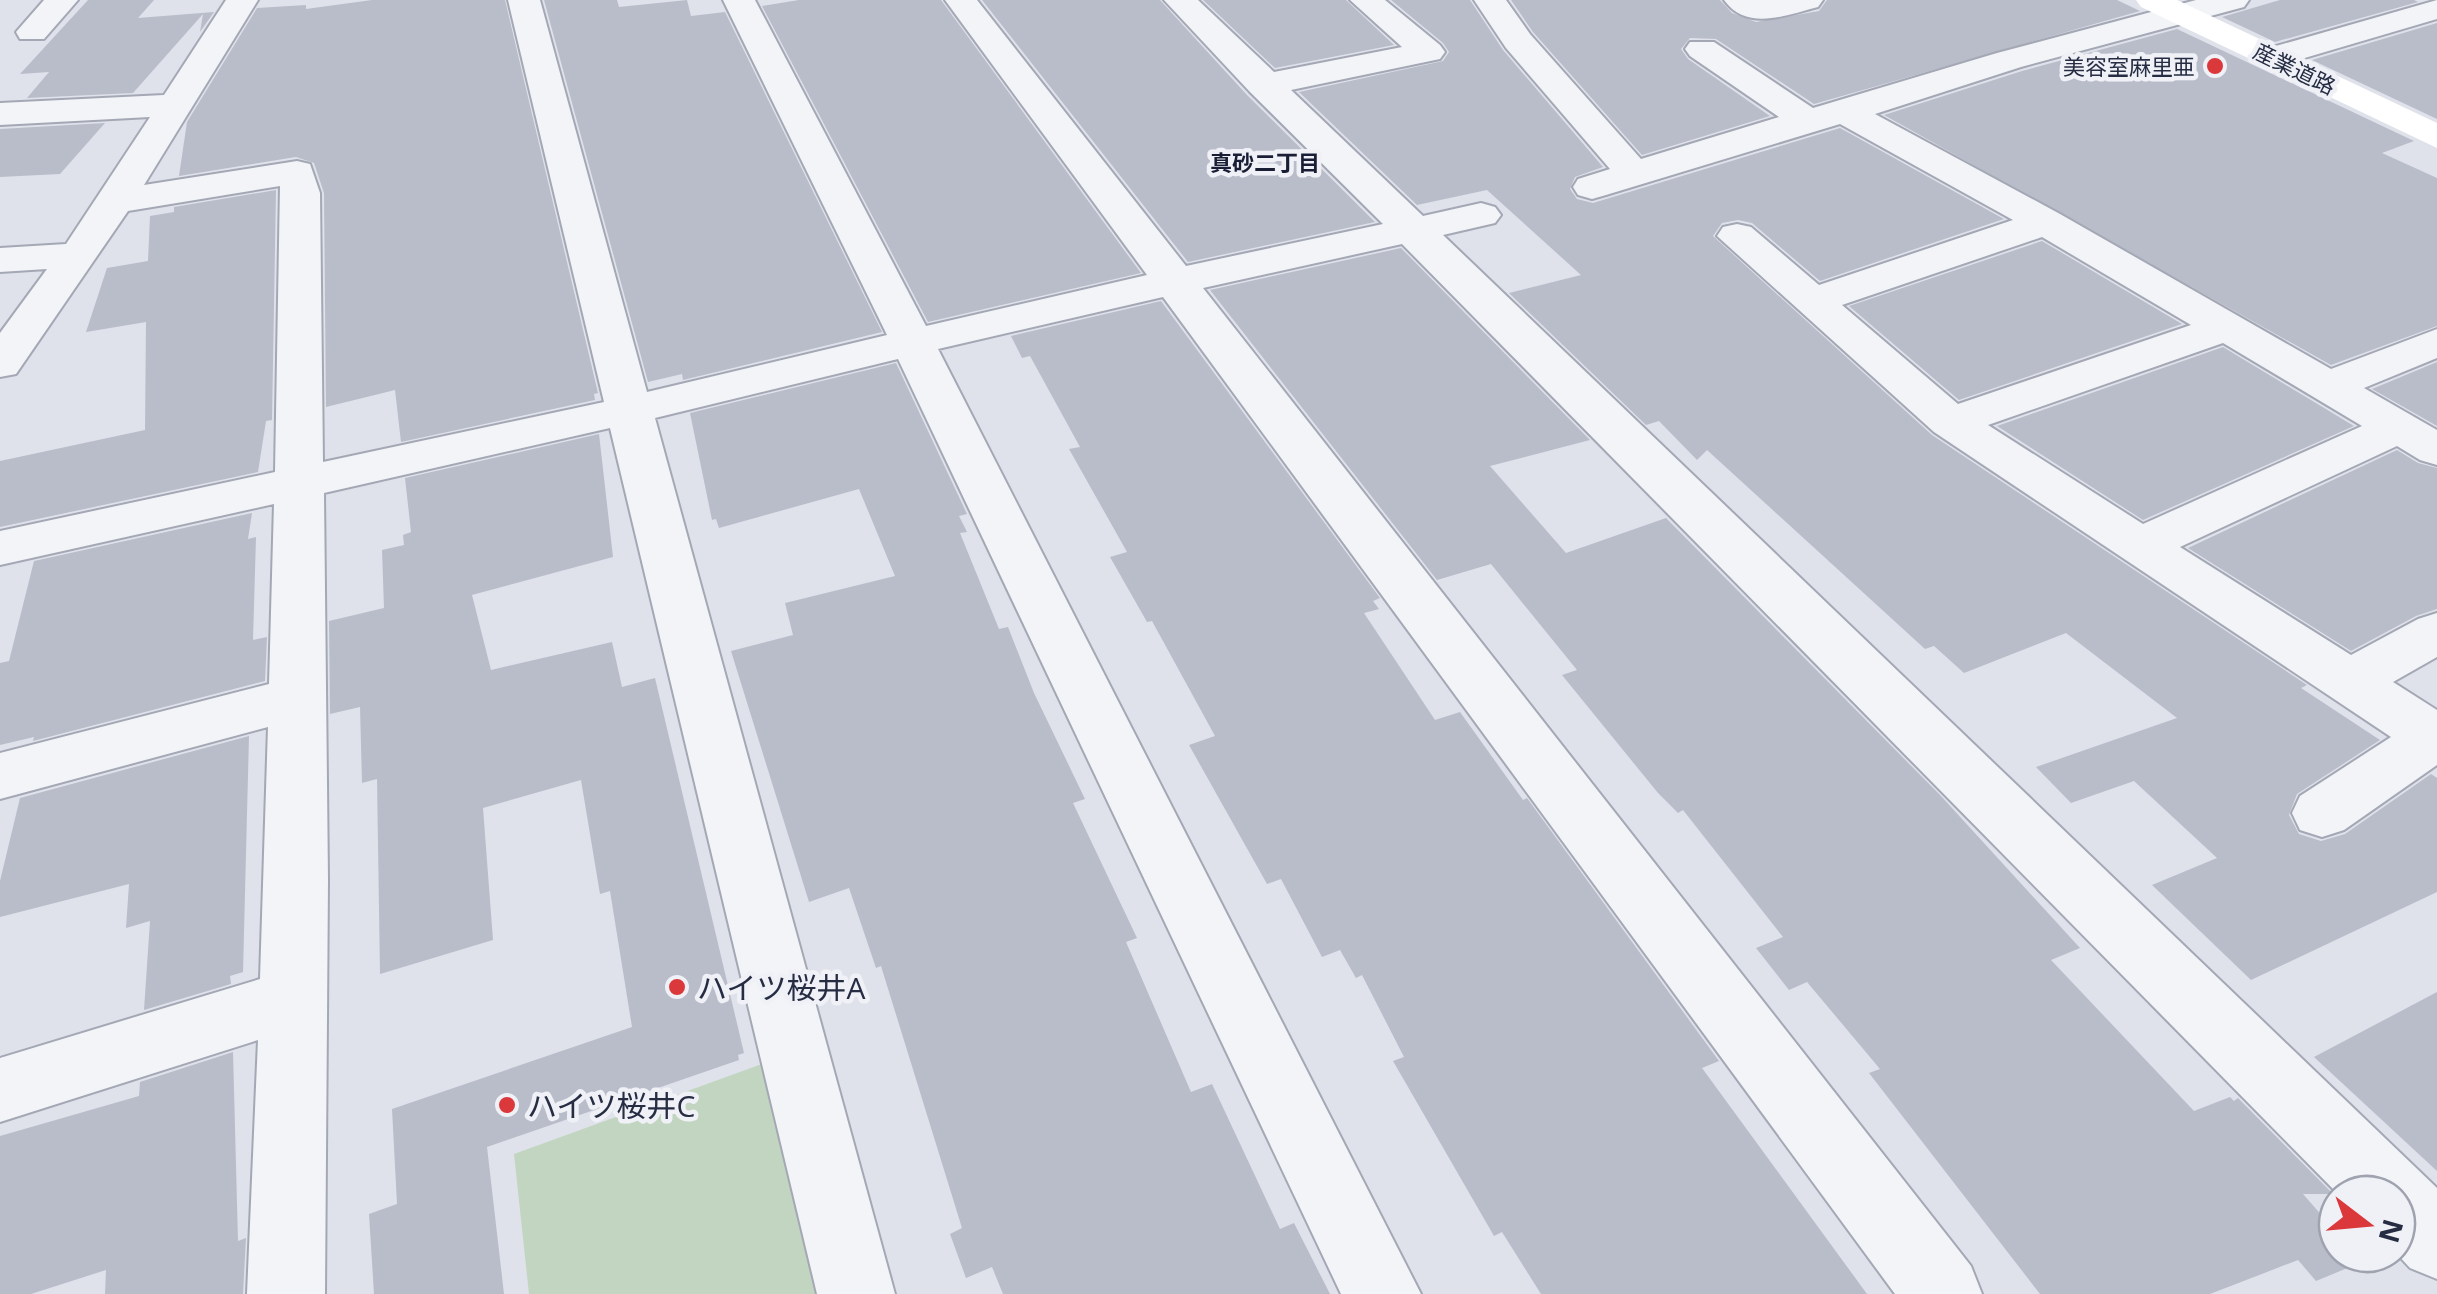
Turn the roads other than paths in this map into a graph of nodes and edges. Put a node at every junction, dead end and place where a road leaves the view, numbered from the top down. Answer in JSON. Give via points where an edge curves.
{"nodes":[{"id":1,"x":62,"y":0,"type":"edge"},
{"id":2,"x":242,"y":0,"type":"edge"},
{"id":3,"x":524,"y":0,"type":"edge"},
{"id":4,"x":739,"y":0,"type":"edge"},
{"id":5,"x":961,"y":0,"type":"edge"},
{"id":6,"x":1180,"y":0,"type":"edge"},
{"id":7,"x":1366,"y":0,"type":"edge"},
{"id":8,"x":1490,"y":0,"type":"edge"},
{"id":9,"x":1740,"y":0,"type":"edge"},
{"id":10,"x":1807,"y":0,"type":"edge"},
{"id":11,"x":2234,"y":0,"type":"edge"},
{"id":12,"x":2166,"y":7,"type":"edge"},
{"id":13,"x":2437,"y":9,"type":"edge"},
{"id":14,"x":32,"y":32,"type":"dead end"},
{"id":15,"x":1702,"y":49,"type":"dead end"},
{"id":16,"x":2274,"y":57,"type":"junction"},
{"id":17,"x":1262,"y":84,"type":"junction"},
{"id":18,"x":178,"y":106,"type":"junction"},
{"id":19,"x":0,"y":114,"type":"edge"},
{"id":20,"x":1826,"y":116,"type":"junction"},
{"id":21,"x":2437,"y":137,"type":"edge"},
{"id":22,"x":1633,"y":174,"type":"junction"},
{"id":23,"x":1592,"y":187,"type":"dead end"},
{"id":24,"x":113,"y":202,"type":"junction"},
{"id":25,"x":1481,"y":215,"type":"dead end"},
{"id":26,"x":2046,"y":222,"type":"junction"},
{"id":27,"x":1414,"y":230,"type":"junction"},
{"id":28,"x":1737,"y":236,"type":"dead end"},
{"id":29,"x":78,"y":255,"type":"junction"},
{"id":30,"x":0,"y":260,"type":"edge"},
{"id":31,"x":1174,"y":283,"type":"junction"},
{"id":32,"x":1813,"y":301,"type":"junction"},
{"id":33,"x":2228,"y":327,"type":"junction"},
{"id":34,"x":2437,"y":342,"type":"edge"},
{"id":35,"x":913,"y":343,"type":"junction"},
{"id":36,"x":0,"y":364,"type":"edge"},
{"id":37,"x":2328,"y":386,"type":"junction"},
{"id":38,"x":630,"y":410,"type":"junction"},
{"id":39,"x":1951,"y":422,"type":"junction"},
{"id":40,"x":2417,"y":439,"type":"edge"},
{"id":41,"x":300,"y":483,"type":"junction"},
{"id":42,"x":2140,"y":545,"type":"junction"},
{"id":43,"x":0,"y":548,"type":"edge"},
{"id":44,"x":2437,"y":632,"type":"edge"},
{"id":45,"x":2351,"y":680,"type":"junction"},
{"id":46,"x":297,"y":698,"type":"junction"},
{"id":47,"x":0,"y":776,"type":"edge"},
{"id":48,"x":2322,"y":813,"type":"dead end"},
{"id":49,"x":293,"y":999,"type":"junction"},
{"id":50,"x":0,"y":1090,"type":"edge"},
{"id":51,"x":2370,"y":1174,"type":"edge"},
{"id":52,"x":2417,"y":1222,"type":"edge"},
{"id":53,"x":2437,"y":1241,"type":"edge"},
{"id":54,"x":286,"y":1294,"type":"edge"},
{"id":55,"x":856,"y":1294,"type":"edge"},
{"id":56,"x":1382,"y":1294,"type":"edge"},
{"id":57,"x":1943,"y":1294,"type":"edge"}],
"edges":[{"from":1,"to":14,"type":"street"},
{"from":2,"to":18,"type":"street"},
{"from":3,"to":38,"type":"street"},
{"from":4,"to":35,"type":"street"},
{"from":5,"to":31,"type":"street"},
{"from":6,"to":17,"type":"street"},
{"from":7,"to":17,"type":"street","via":[[1428,52]]},
{"from":8,"to":22,"type":"street"},
{"from":9,"to":10,"type":"street","via":[[1759,11]]},
{"from":11,"to":12,"type":"street"},
{"from":12,"to":16,"type":"street","name":"産業道路"},
{"from":12,"to":20,"type":"street"},
{"from":13,"to":16,"type":"street"},
{"from":15,"to":20,"type":"street"},
{"from":16,"to":21,"type":"street","name":"産業道路"},
{"from":17,"to":27,"type":"street"},
{"from":18,"to":19,"type":"street"},
{"from":18,"to":24,"type":"street"},
{"from":20,"to":22,"type":"street"},
{"from":20,"to":26,"type":"street"},
{"from":22,"to":23,"type":"street"},
{"from":24,"to":29,"type":"street"},
{"from":24,"to":41,"type":"street","via":[[297,172]]},
{"from":25,"to":27,"type":"street"},
{"from":26,"to":32,"type":"street"},
{"from":26,"to":33,"type":"street"},
{"from":27,"to":31,"type":"street"},
{"from":27,"to":51,"type":"street"},
{"from":28,"to":32,"type":"street"},
{"from":29,"to":30,"type":"street"},
{"from":29,"to":36,"type":"street"},
{"from":31,"to":35,"type":"street"},
{"from":31,"to":57,"type":"street"},
{"from":32,"to":39,"type":"street"},
{"from":33,"to":37,"type":"street"},
{"from":33,"to":39,"type":"street"},
{"from":34,"to":37,"type":"street"},
{"from":35,"to":38,"type":"street"},
{"from":35,"to":56,"type":"street"},
{"from":37,"to":40,"type":"street"},
{"from":38,"to":41,"type":"street"},
{"from":38,"to":55,"type":"street"},
{"from":39,"to":42,"type":"street"},
{"from":40,"to":42,"type":"street"},
{"from":41,"to":43,"type":"street"},
{"from":41,"to":46,"type":"street"},
{"from":42,"to":45,"type":"street"},
{"from":44,"to":45,"type":"street"},
{"from":45,"to":48,"type":"street","via":[[2435,736]]},
{"from":46,"to":47,"type":"street"},
{"from":46,"to":49,"type":"street"},
{"from":49,"to":50,"type":"street"},
{"from":49,"to":54,"type":"street"},
{"from":52,"to":53,"type":"street"}]}
